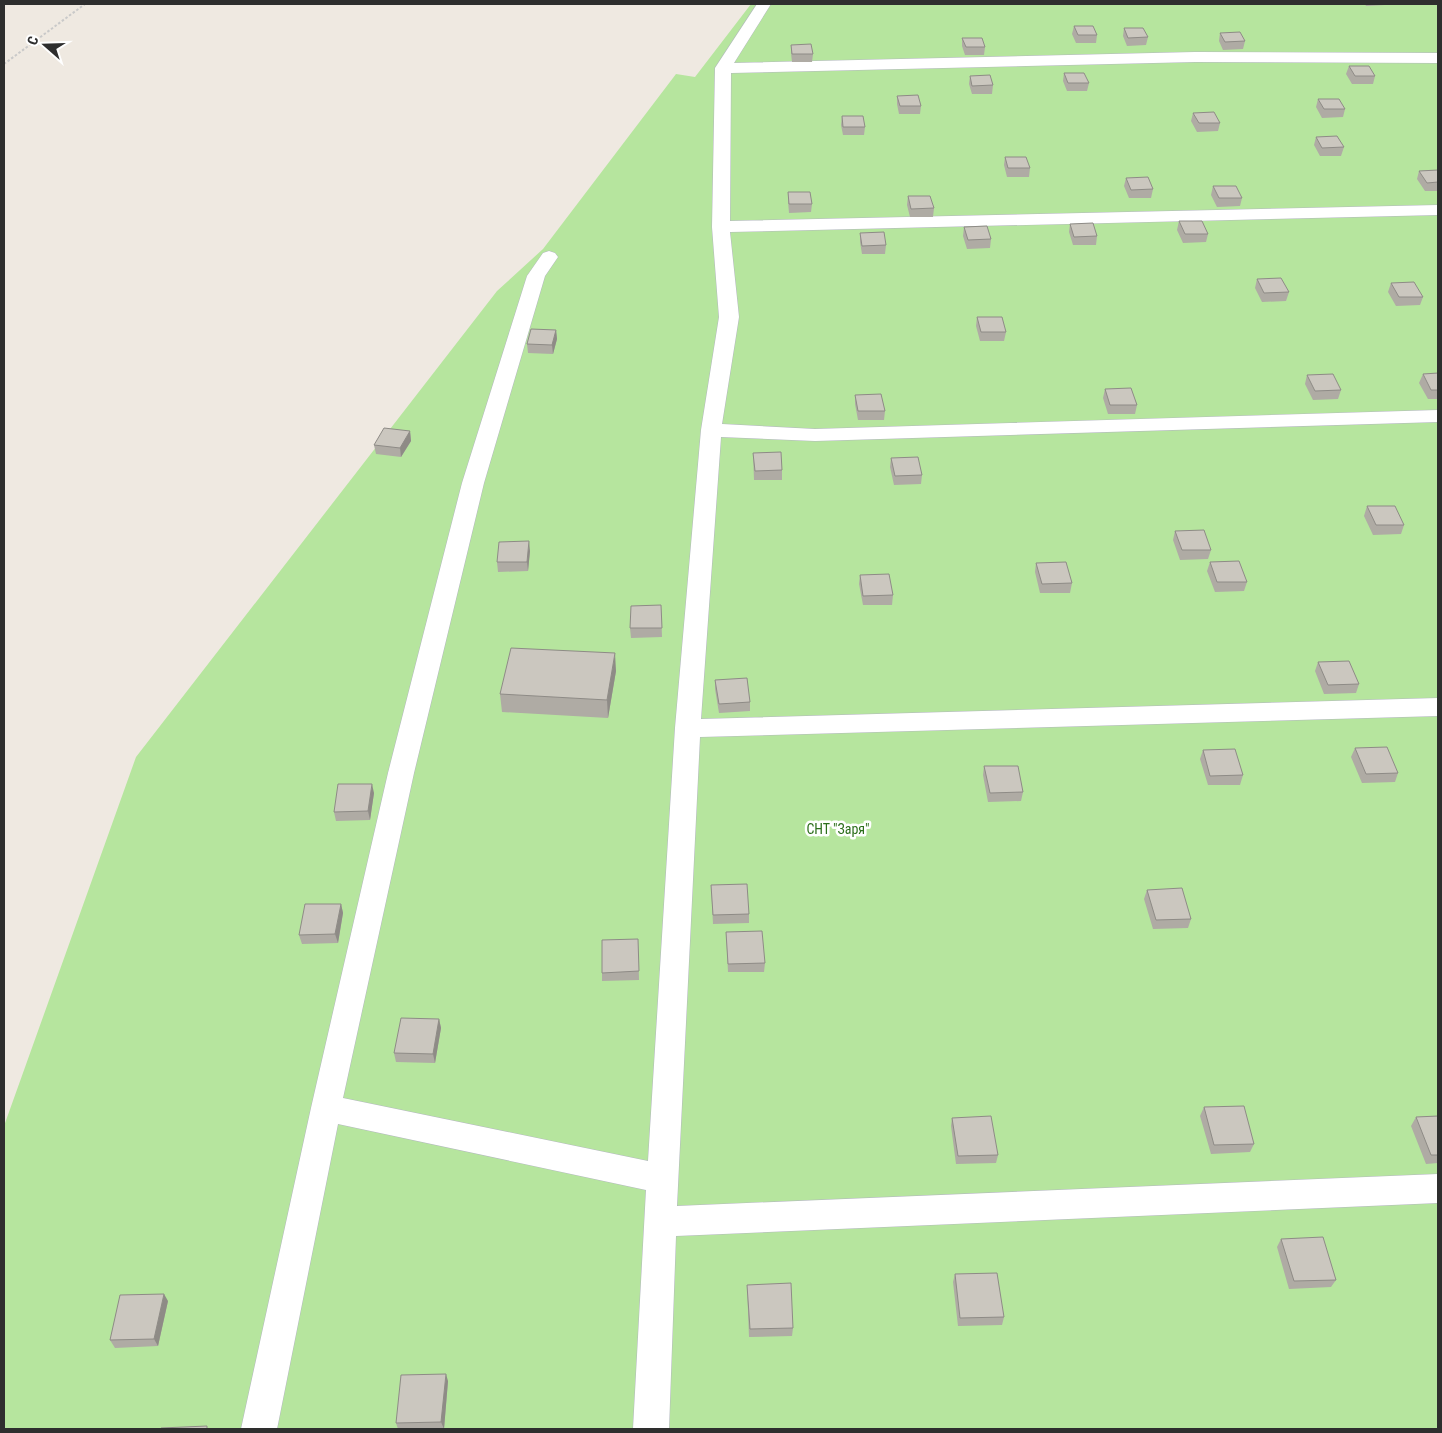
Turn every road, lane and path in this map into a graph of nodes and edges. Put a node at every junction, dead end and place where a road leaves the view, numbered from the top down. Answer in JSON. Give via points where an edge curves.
{"nodes":[{"id":1,"x":85,"y":4,"type":"edge"},
{"id":2,"x":764,"y":4,"type":"edge"},
{"id":3,"x":1438,"y":58,"type":"edge"},
{"id":4,"x":4,"y":64,"type":"edge"},
{"id":5,"x":723,"y":68,"type":"junction"},
{"id":6,"x":1438,"y":210,"type":"edge"},
{"id":7,"x":721,"y":227,"type":"junction"},
{"id":8,"x":549,"y":257,"type":"dead end"},
{"id":9,"x":1438,"y":416,"type":"edge"},
{"id":10,"x":711,"y":430,"type":"junction"},
{"id":11,"x":1438,"y":707,"type":"edge"},
{"id":12,"x":688,"y":728,"type":"junction"},
{"id":13,"x":326,"y":1108,"type":"junction"},
{"id":14,"x":663,"y":1180,"type":"junction"},
{"id":15,"x":1438,"y":1189,"type":"edge"},
{"id":16,"x":660,"y":1222,"type":"junction"},
{"id":17,"x":259,"y":1429,"type":"edge"},
{"id":18,"x":651,"y":1429,"type":"edge"}],
"edges":[{"from":1,"to":4,"type":"path"},
{"from":2,"to":5,"type":"lane"},
{"from":3,"to":5,"type":"lane","via":[[1195,56]]},
{"from":5,"to":7,"type":"lane"},
{"from":6,"to":7,"type":"lane"},
{"from":7,"to":10,"type":"lane","via":[[729,317]]},
{"from":8,"to":13,"type":"lane","via":[[536,276],[473,482],[401,773]]},
{"from":9,"to":10,"type":"lane","via":[[815,435]]},
{"from":10,"to":12,"type":"lane"},
{"from":11,"to":12,"type":"lane"},
{"from":12,"to":14,"type":"lane"},
{"from":13,"to":14,"type":"lane"},
{"from":13,"to":17,"type":"lane"},
{"from":14,"to":16,"type":"lane"},
{"from":15,"to":16,"type":"lane"},
{"from":16,"to":18,"type":"lane"}]}
